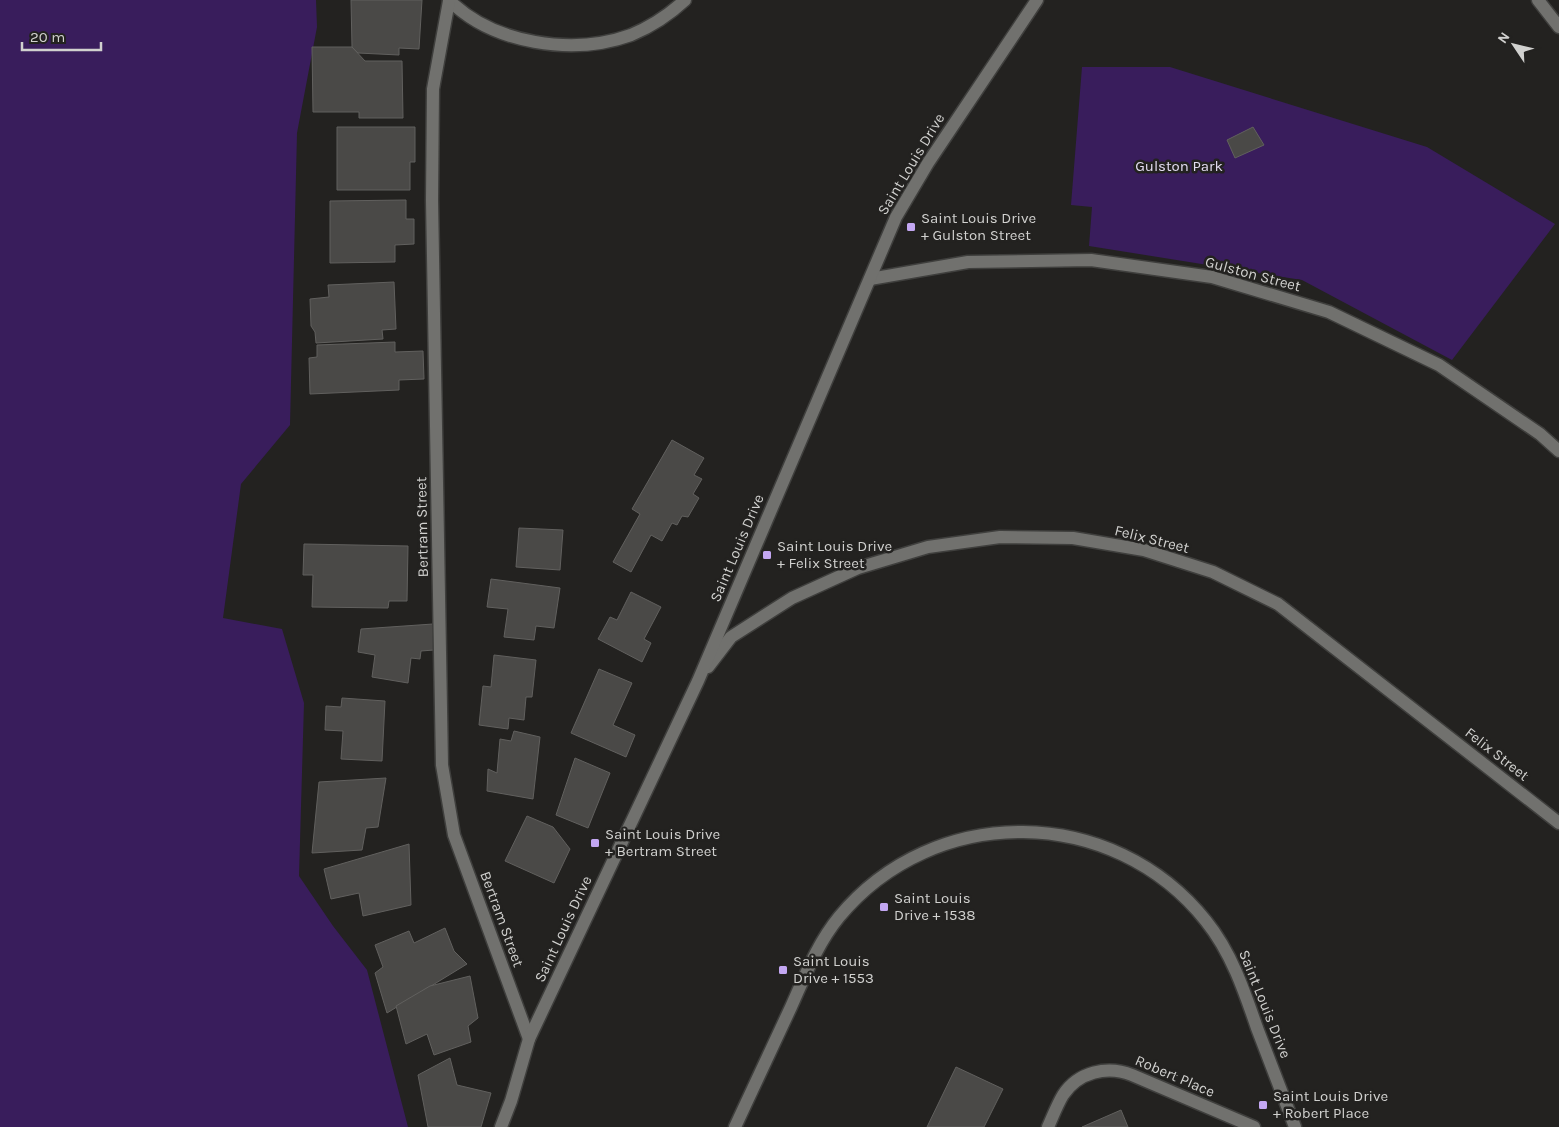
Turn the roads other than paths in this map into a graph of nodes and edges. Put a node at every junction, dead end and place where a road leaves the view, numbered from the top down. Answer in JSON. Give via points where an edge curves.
{"nodes":[{"id":1,"x":685,"y":0,"type":"edge"},
{"id":2,"x":1037,"y":0,"type":"edge"},
{"id":3,"x":1538,"y":0,"type":"edge"},
{"id":4,"x":449,"y":1,"type":"edge"},
{"id":5,"x":1559,"y":27,"type":"edge"},
{"id":6,"x":870,"y":279,"type":"junction"},
{"id":7,"x":1559,"y":452,"type":"edge"},
{"id":8,"x":698,"y":681,"type":"junction"},
{"id":9,"x":1559,"y":823,"type":"edge"},
{"id":10,"x":529,"y":1039,"type":"junction"},
{"id":11,"x":501,"y":1127,"type":"edge"},
{"id":12,"x":735,"y":1127,"type":"edge"},
{"id":13,"x":1048,"y":1127,"type":"edge"},
{"id":14,"x":1254,"y":1127,"type":"edge"},
{"id":15,"x":1294,"y":1127,"type":"edge"}],
"edges":[{"from":1,"to":4,"type":"street","via":[[648,27],[630,35],[604,42],[565,45],[516,39],[480,24]]},
{"from":2,"to":6,"type":"street","name":"Saint Louis Drive","via":[[928,163],[896,217]]},
{"from":3,"to":5,"type":"street"},
{"from":4,"to":10,"type":"street","name":"Bertram Street","via":[[433,89],[432,191],[442,765],[454,835]]},
{"from":6,"to":7,"type":"street","name":"Gulston Street","via":[[968,262],[1091,260],[1212,277],[1329,312],[1439,365],[1540,434]]},
{"from":6,"to":8,"type":"street","name":"Saint Louis Drive"},
{"from":8,"to":9,"type":"street","name":"Felix Street","via":[[731,638],[792,598],[858,568],[928,547],[1009,538],[1072,538],[1144,550],[1213,572],[1278,604]]},
{"from":8,"to":10,"type":"street","name":"Saint Louis Drive"},
{"from":10,"to":11,"type":"street","name":"Saint Louis Drive"},
{"from":12,"to":15,"type":"street","name":"Saint Louis Drive","via":[[819,946],[863,892],[922,853],[989,833],[1024,831],[1059,834],[1093,842],[1125,855],[1155,873],[1188,901],[1206,921],[1233,966]]},
{"from":13,"to":14,"type":"street","name":"Robert Place","via":[[1064,1094],[1076,1081],[1099,1071],[1116,1070]]}]}
